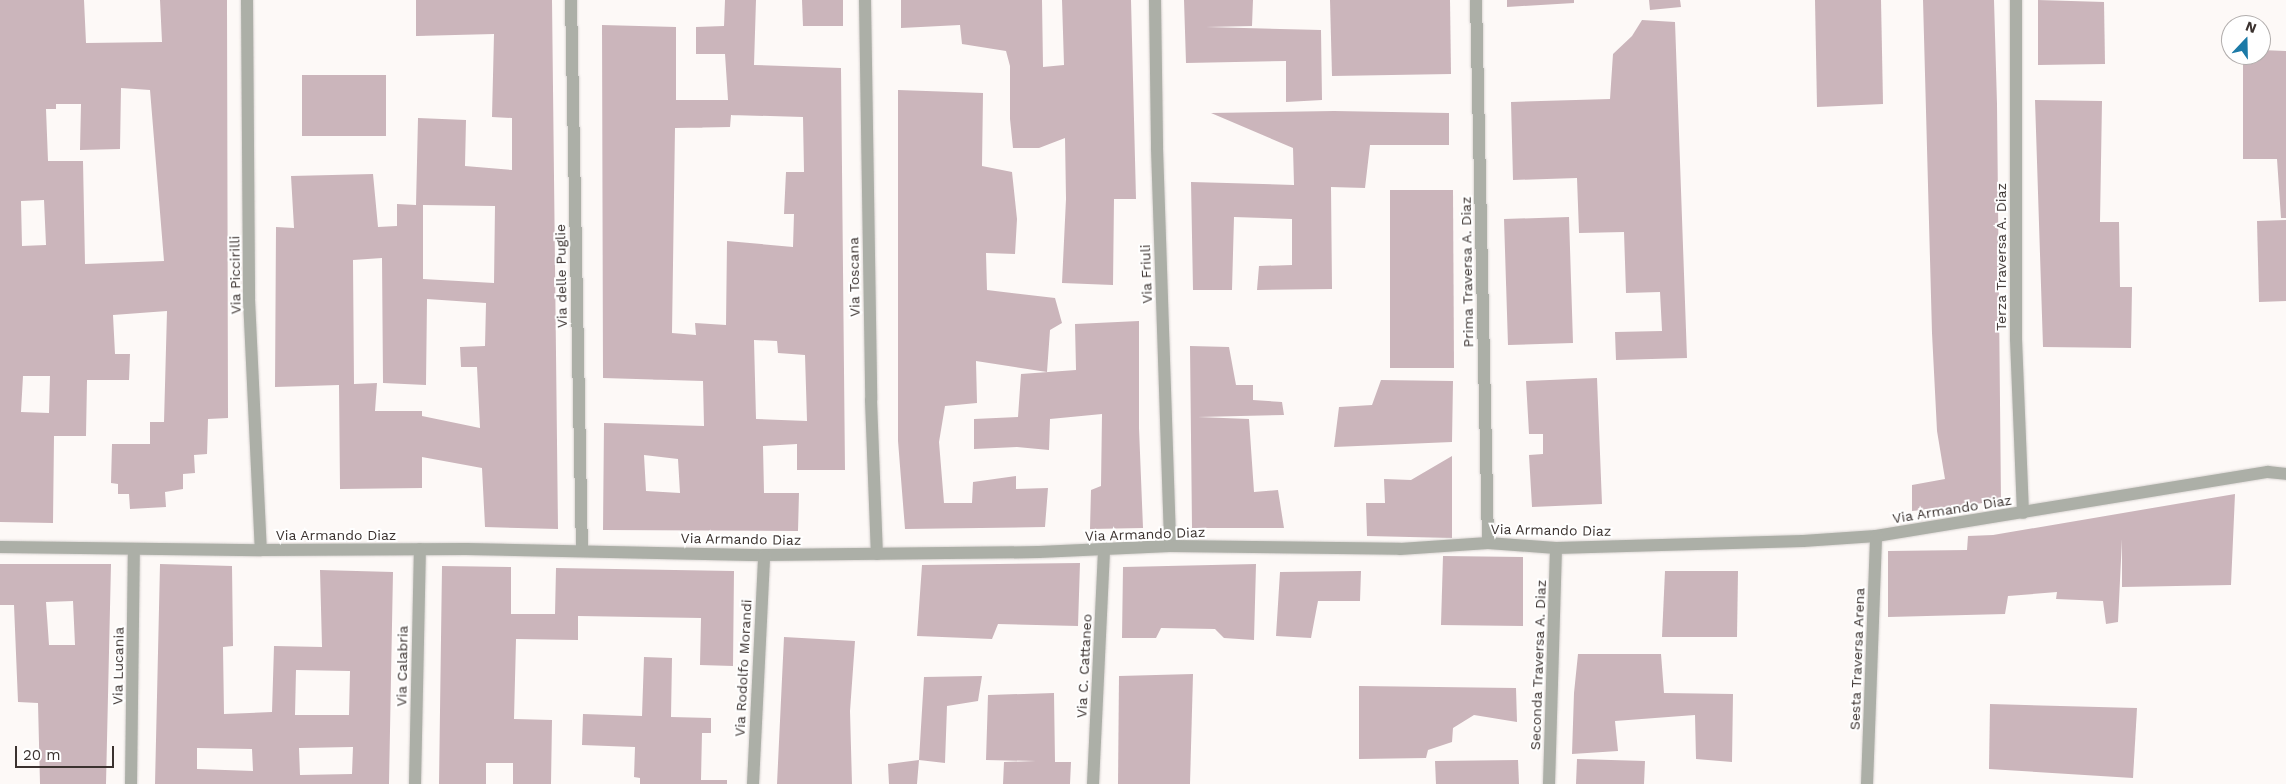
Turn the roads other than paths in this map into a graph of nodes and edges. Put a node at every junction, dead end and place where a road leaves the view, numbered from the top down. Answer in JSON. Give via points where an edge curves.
{"nodes":[{"id":1,"x":247,"y":0,"type":"edge"},
{"id":2,"x":571,"y":0,"type":"edge"},
{"id":3,"x":865,"y":0,"type":"edge"},
{"id":4,"x":1155,"y":0,"type":"edge"},
{"id":5,"x":1476,"y":0,"type":"edge"},
{"id":6,"x":2016,"y":0,"type":"edge"},
{"id":7,"x":2286,"y":474,"type":"edge"},
{"id":8,"x":2023,"y":513,"type":"junction"},
{"id":9,"x":1876,"y":536,"type":"junction"},
{"id":10,"x":1488,"y":543,"type":"junction"},
{"id":11,"x":1170,"y":546,"type":"junction"},
{"id":12,"x":0,"y":547,"type":"edge"},
{"id":13,"x":1556,"y":548,"type":"junction"},
{"id":14,"x":134,"y":549,"type":"junction"},
{"id":15,"x":420,"y":549,"type":"junction"},
{"id":16,"x":261,"y":550,"type":"junction"},
{"id":17,"x":1104,"y":550,"type":"junction"},
{"id":18,"x":582,"y":551,"type":"junction"},
{"id":19,"x":876,"y":554,"type":"junction"},
{"id":20,"x":764,"y":555,"type":"junction"},
{"id":21,"x":131,"y":784,"type":"edge"},
{"id":22,"x":415,"y":784,"type":"edge"},
{"id":23,"x":752,"y":784,"type":"edge"},
{"id":24,"x":1093,"y":784,"type":"edge"},
{"id":25,"x":1549,"y":784,"type":"edge"},
{"id":26,"x":1867,"y":784,"type":"edge"}],
"edges":[{"from":1,"to":16,"type":"street","name":"Via Piccirilli","via":[[250,299]]},
{"from":2,"to":18,"type":"street","name":"Via delle Puglie"},
{"from":3,"to":19,"type":"street","name":"Via Toscana"},
{"from":4,"to":11,"type":"street","name":"Via Friuli"},
{"from":5,"to":10,"type":"street","name":"Prima Traversa A. Diaz"},
{"from":6,"to":8,"type":"street","name":"Terza Traversa A. Diaz","via":[[2016,339]]},
{"from":7,"to":8,"type":"street","name":"Via Armando Diaz","via":[[2268,472]]},
{"from":8,"to":9,"type":"street","name":"Via Armando Diaz"},
{"from":9,"to":13,"type":"street","name":"Via Armando Diaz"},
{"from":9,"to":26,"type":"street","name":"Sesta Traversa Arena"},
{"from":10,"to":11,"type":"street","name":"Via Armando Diaz","via":[[1400,549]]},
{"from":10,"to":13,"type":"street","name":"Via Armando Diaz"},
{"from":11,"to":17,"type":"street","name":"Via Armando Diaz"},
{"from":12,"to":14,"type":"street","name":"Via Armando Diaz"},
{"from":13,"to":25,"type":"street","name":"Seconda Traversa A. Diaz"},
{"from":14,"to":16,"type":"street","name":"Via Armando Diaz"},
{"from":14,"to":21,"type":"street","name":"Via Lucania"},
{"from":15,"to":16,"type":"street","name":"Via Armando Diaz"},
{"from":15,"to":18,"type":"street","name":"Via Armando Diaz"},
{"from":15,"to":22,"type":"street","name":"Via Calabria"},
{"from":17,"to":19,"type":"street","name":"Via Armando Diaz"},
{"from":17,"to":24,"type":"street","name":"Via C. Cattaneo"},
{"from":18,"to":20,"type":"street","name":"Via Armando Diaz"},
{"from":19,"to":20,"type":"street","name":"Via Armando Diaz"},
{"from":20,"to":23,"type":"street","name":"Via Rodolfo Morandi"}]}
